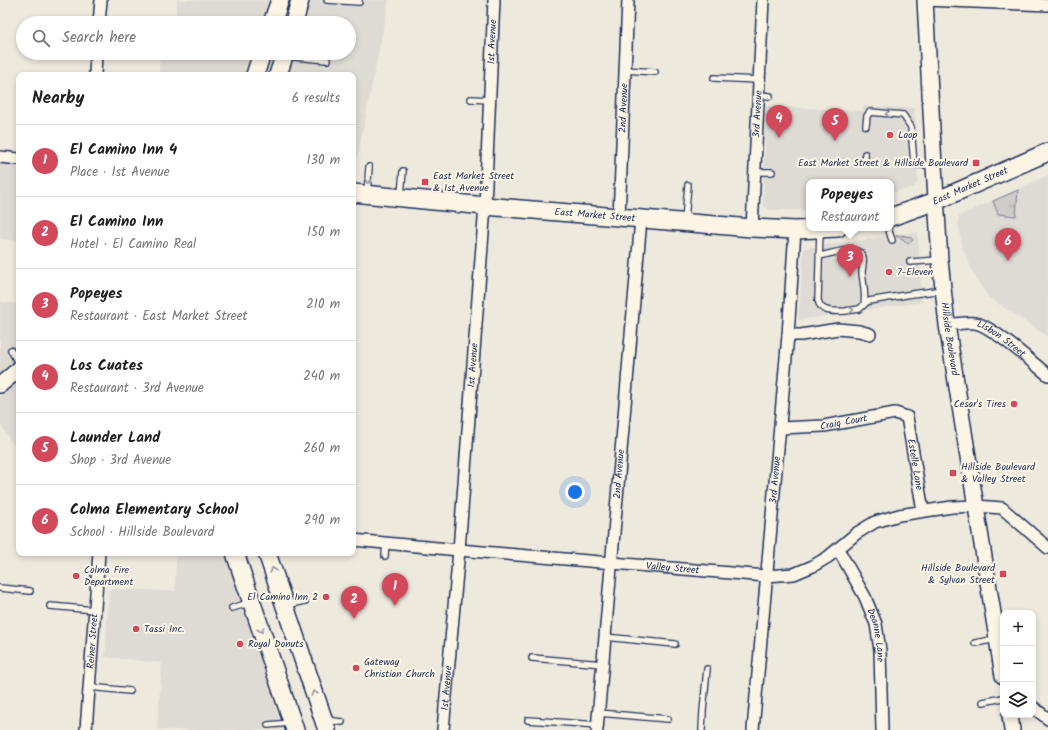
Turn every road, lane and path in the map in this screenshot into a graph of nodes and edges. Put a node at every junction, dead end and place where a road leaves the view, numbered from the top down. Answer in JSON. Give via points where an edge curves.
{"nodes":[{"id":1,"x":101,"y":0,"type":"edge"},
{"id":2,"x":280,"y":0,"type":"edge"},
{"id":3,"x":300,"y":0,"type":"edge"},
{"id":4,"x":327,"y":0,"type":"edge"},
{"id":5,"x":359,"y":0,"type":"edge"},
{"id":6,"x":494,"y":0,"type":"edge"},
{"id":7,"x":628,"y":0,"type":"edge"},
{"id":8,"x":763,"y":0,"type":"edge"},
{"id":9,"x":925,"y":0,"type":"edge"},
{"id":10,"x":1048,"y":5,"type":"edge"},
{"id":11,"x":100,"y":16,"type":"edge"},
{"id":12,"x":274,"y":16,"type":"edge"},
{"id":13,"x":296,"y":16,"type":"edge"},
{"id":14,"x":96,"y":60,"type":"edge"},
{"id":15,"x":260,"y":60,"type":"edge"},
{"id":16,"x":283,"y":60,"type":"edge"},
{"id":17,"x":625,"y":70,"type":"junction"},
{"id":18,"x":95,"y":72,"type":"edge"},
{"id":19,"x":256,"y":72,"type":"edge"},
{"id":20,"x":279,"y":72,"type":"edge"},
{"id":21,"x":655,"y":72,"type":"dead end"},
{"id":22,"x":714,"y":78,"type":"dead end"},
{"id":23,"x":759,"y":80,"type":"junction"},
{"id":24,"x":758,"y":95,"type":"junction"},
{"id":25,"x":770,"y":96,"type":"dead end"},
{"id":26,"x":471,"y":99,"type":"dead end"},
{"id":27,"x":490,"y":100,"type":"junction"},
{"id":28,"x":866,"y":126,"type":"dead end"},
{"id":29,"x":1048,"y":152,"type":"edge"},
{"id":30,"x":865,"y":154,"type":"dead end"},
{"id":31,"x":0,"y":157,"type":"edge"},
{"id":32,"x":16,"y":159,"type":"edge"},
{"id":33,"x":864,"y":162,"type":"dead end"},
{"id":34,"x":934,"y":166,"type":"junction"},
{"id":35,"x":369,"y":167,"type":"dead end"},
{"id":36,"x":403,"y":171,"type":"dead end"},
{"id":37,"x":754,"y":172,"type":"junction"},
{"id":38,"x":772,"y":172,"type":"dead end"},
{"id":39,"x":688,"y":185,"type":"dead end"},
{"id":40,"x":360,"y":194,"type":"edge"},
{"id":41,"x":401,"y":198,"type":"junction"},
{"id":42,"x":936,"y":201,"type":"junction"},
{"id":43,"x":485,"y":206,"type":"junction"},
{"id":44,"x":894,"y":216,"type":"edge"},
{"id":45,"x":619,"y":217,"type":"junction"},
{"id":46,"x":641,"y":219,"type":"junction"},
{"id":47,"x":685,"y":223,"type":"junction"},
{"id":48,"x":752,"y":228,"type":"junction"},
{"id":49,"x":795,"y":230,"type":"junction"},
{"id":50,"x":806,"y":230,"type":"edge"},
{"id":51,"x":820,"y":231,"type":"edge"},
{"id":52,"x":889,"y":231,"type":"edge"},
{"id":53,"x":892,"y":240,"type":"dead end"},
{"id":54,"x":820,"y":256,"type":"junction"},
{"id":55,"x":940,"y":260,"type":"junction"},
{"id":56,"x":910,"y":262,"type":"dead end"},
{"id":57,"x":943,"y":290,"type":"junction"},
{"id":58,"x":864,"y":304,"type":"junction"},
{"id":59,"x":946,"y":325,"type":"junction"},
{"id":60,"x":870,"y":334,"type":"dead end"},
{"id":61,"x":788,"y":335,"type":"junction"},
{"id":62,"x":11,"y":350,"type":"dead end"},
{"id":63,"x":16,"y":359,"type":"edge"},
{"id":64,"x":16,"y":372,"type":"edge"},
{"id":65,"x":1048,"y":375,"type":"edge"},
{"id":66,"x":0,"y":385,"type":"edge"},
{"id":67,"x":907,"y":417,"type":"joint"},
{"id":68,"x":780,"y":428,"type":"junction"},
{"id":69,"x":976,"y":506,"type":"junction"},
{"id":70,"x":923,"y":511,"type":"junction"},
{"id":71,"x":356,"y":540,"type":"edge"},
{"id":72,"x":386,"y":543,"type":"junction"},
{"id":73,"x":1046,"y":544,"type":"edge"},
{"id":74,"x":838,"y":549,"type":"junction"},
{"id":75,"x":459,"y":550,"type":"junction"},
{"id":76,"x":99,"y":556,"type":"edge"},
{"id":77,"x":236,"y":556,"type":"edge"},
{"id":78,"x":268,"y":556,"type":"edge"},
{"id":79,"x":385,"y":556,"type":"dead end"},
{"id":80,"x":612,"y":563,"type":"junction"},
{"id":81,"x":766,"y":576,"type":"junction"},
{"id":82,"x":0,"y":588,"type":"edge"},
{"id":83,"x":30,"y":591,"type":"dead end"},
{"id":84,"x":305,"y":601,"type":"dead end"},
{"id":85,"x":252,"y":602,"type":"junction"},
{"id":86,"x":50,"y":606,"type":"dead end"},
{"id":87,"x":285,"y":606,"type":"junction"},
{"id":88,"x":232,"y":608,"type":"dead end"},
{"id":89,"x":95,"y":610,"type":"junction"},
{"id":90,"x":605,"y":637,"type":"junction"},
{"id":91,"x":997,"y":639,"type":"junction"},
{"id":92,"x":975,"y":643,"type":"dead end"},
{"id":93,"x":675,"y":644,"type":"dead end"},
{"id":94,"x":532,"y":658,"type":"dead end"},
{"id":95,"x":1000,"y":658,"type":"edge"},
{"id":96,"x":603,"y":664,"type":"junction"},
{"id":97,"x":707,"y":669,"type":"dead end"},
{"id":98,"x":89,"y":687,"type":"junction"},
{"id":99,"x":130,"y":691,"type":"dead end"},
{"id":100,"x":1000,"y":699,"type":"edge"},
{"id":101,"x":983,"y":702,"type":"dead end"},
{"id":102,"x":1036,"y":709,"type":"edge"},
{"id":103,"x":599,"y":713,"type":"junction"},
{"id":104,"x":1010,"y":718,"type":"edge"},
{"id":105,"x":668,"y":719,"type":"dead end"},
{"id":106,"x":1048,"y":719,"type":"edge"},
{"id":107,"x":528,"y":720,"type":"dead end"},
{"id":108,"x":342,"y":722,"type":"dead end"},
{"id":109,"x":268,"y":725,"type":"dead end"},
{"id":110,"x":325,"y":725,"type":"edge"},
{"id":111,"x":293,"y":726,"type":"edge"},
{"id":112,"x":598,"y":727,"type":"edge"},
{"id":113,"x":86,"y":730,"type":"edge"},
{"id":114,"x":443,"y":730,"type":"edge"},
{"id":115,"x":702,"y":730,"type":"edge"},
{"id":116,"x":753,"y":730,"type":"edge"},
{"id":117,"x":882,"y":730,"type":"edge"},
{"id":118,"x":1012,"y":730,"type":"edge"}],
"edges":[{"from":1,"to":11,"type":"street"},
{"from":2,"to":12,"type":"main road"},
{"from":3,"to":13,"type":"main road"},
{"from":4,"to":5,"type":"lane"},
{"from":6,"to":27,"type":"street","name":"1st Avenue"},
{"from":7,"to":17,"type":"street","name":"2nd Avenue"},
{"from":8,"to":23,"type":"street","name":"3rd Avenue"},
{"from":9,"to":10,"type":"street"},
{"from":9,"to":34,"type":"main road","name":"Hillside Boulevard"},
{"from":14,"to":18,"type":"street"},
{"from":15,"to":19,"type":"main road"},
{"from":16,"to":20,"type":"main road"},
{"from":17,"to":21,"type":"lane"},
{"from":17,"to":45,"type":"street","name":"2nd Avenue"},
{"from":22,"to":23,"type":"lane"},
{"from":23,"to":24,"type":"street","name":"3rd Avenue"},
{"from":24,"to":25,"type":"lane"},
{"from":24,"to":37,"type":"street","name":"3rd Avenue"},
{"from":26,"to":27,"type":"lane"},
{"from":27,"to":43,"type":"street","name":"1st Avenue"},
{"from":34,"to":28,"type":"lane","one_way":true,"via":[[914,164],[911,127],[903,115],[870,112]]},
{"from":29,"to":42,"type":"main road","name":"East Market Street"},
{"from":30,"to":33,"type":"lane"},
{"from":31,"to":32,"type":"street"},
{"from":34,"to":42,"type":"main road","name":"Hillside Boulevard"},
{"from":35,"to":40,"type":"lane","one_way":true},
{"from":36,"to":41,"type":"lane"},
{"from":37,"to":38,"type":"lane"},
{"from":37,"to":48,"type":"street","name":"3rd Avenue"},
{"from":39,"to":47,"type":"lane"},
{"from":40,"to":41,"type":"main road","name":"East Market Street"},
{"from":41,"to":43,"type":"main road","name":"East Market Street"},
{"from":42,"to":44,"type":"main road","name":"East Market Street"},
{"from":42,"to":55,"type":"main road","name":"Hillside Boulevard"},
{"from":43,"to":45,"type":"main road","name":"East Market Street"},
{"from":43,"to":75,"type":"street","name":"1st Avenue"},
{"from":45,"to":46,"type":"main road","name":"East Market Street"},
{"from":46,"to":47,"type":"main road","name":"East Market Street"},
{"from":46,"to":80,"type":"street","name":"2nd Avenue"},
{"from":47,"to":48,"type":"main road","name":"East Market Street"},
{"from":48,"to":49,"type":"main road","name":"East Market Street"},
{"from":49,"to":50,"type":"main road","name":"East Market Street"},
{"from":49,"to":61,"type":"street","name":"3rd Avenue"},
{"from":51,"to":54,"type":"lane"},
{"from":52,"to":53,"type":"lane"},
{"from":54,"to":58,"type":"lane","via":[[852,250],[860,252],[863,257]]},
{"from":54,"to":58,"type":"lane","one_way":true,"via":[[818,300],[821,307],[831,311],[854,310]]},
{"from":55,"to":56,"type":"lane"},
{"from":55,"to":57,"type":"main road","name":"Hillside Boulevard"},
{"from":57,"to":58,"type":"lane","via":[[869,301]]},
{"from":57,"to":59,"type":"main road","name":"Hillside Boulevard"},
{"from":59,"to":65,"type":"street","name":"Lisbon Street","via":[[981,324]]},
{"from":59,"to":69,"type":"main road","name":"Hillside Boulevard"},
{"from":60,"to":61,"type":"street","via":[[843,329]]},
{"from":61,"to":68,"type":"street","name":"3rd Avenue"},
{"from":62,"to":63,"type":"lane"},
{"from":64,"to":66,"type":"main road"},
{"from":67,"to":68,"type":"street","name":"Craig Court","via":[[895,413],[824,426]]},
{"from":67,"to":70,"type":"street","name":"Estelle Lane"},
{"from":68,"to":81,"type":"street","name":"3rd Avenue"},
{"from":69,"to":70,"type":"street","name":"Valley Street"},
{"from":69,"to":73,"type":"street","name":"Valley Street","via":[[1002,508]]},
{"from":69,"to":91,"type":"main road","name":"Hillside Boulevard"},
{"from":70,"to":74,"type":"street","name":"Valley Street","via":[[875,522]]},
{"from":71,"to":72,"type":"street","name":"Valley Street"},
{"from":72,"to":75,"type":"street","name":"Valley Street"},
{"from":72,"to":79,"type":"lane"},
{"from":74,"to":81,"type":"street","name":"Valley Street","via":[[813,566],[794,574]]},
{"from":74,"to":117,"type":"street","name":"Deanne Lane","via":[[865,597],[876,624],[880,650]]},
{"from":75,"to":80,"type":"street","name":"Valley Street"},
{"from":75,"to":114,"type":"street","name":"1st Avenue"},
{"from":76,"to":89,"type":"street","name":"Reiner Street"},
{"from":77,"to":85,"type":"main road"},
{"from":87,"to":78,"type":"main road","one_way":true},
{"from":80,"to":81,"type":"street","name":"Valley Street"},
{"from":80,"to":90,"type":"street","name":"2nd Avenue"},
{"from":81,"to":116,"type":"street","name":"3rd Avenue"},
{"from":82,"to":83,"type":"lane"},
{"from":84,"to":87,"type":"lane"},
{"from":85,"to":88,"type":"lane"},
{"from":85,"to":111,"type":"main road","one_way":true},
{"from":86,"to":89,"type":"lane"},
{"from":110,"to":87,"type":"main road","one_way":true},
{"from":89,"to":98,"type":"street","name":"Reiner Street"},
{"from":90,"to":93,"type":"lane"},
{"from":90,"to":96,"type":"street","name":"2nd Avenue"},
{"from":91,"to":92,"type":"lane"},
{"from":91,"to":95,"type":"main road","name":"Hillside Boulevard"},
{"from":94,"to":96,"type":"lane"},
{"from":96,"to":103,"type":"street","name":"2nd Avenue"},
{"from":97,"to":115,"type":"lane"},
{"from":98,"to":99,"type":"lane"},
{"from":98,"to":113,"type":"street","name":"Reiner Street"},
{"from":100,"to":101,"type":"lane"},
{"from":102,"to":106,"type":"street"},
{"from":103,"to":105,"type":"lane"},
{"from":103,"to":112,"type":"street","name":"2nd Avenue"},
{"from":104,"to":118,"type":"main road"},
{"from":107,"to":112,"type":"lane"},
{"from":108,"to":110,"type":"lane"},
{"from":109,"to":111,"type":"lane"}]}
